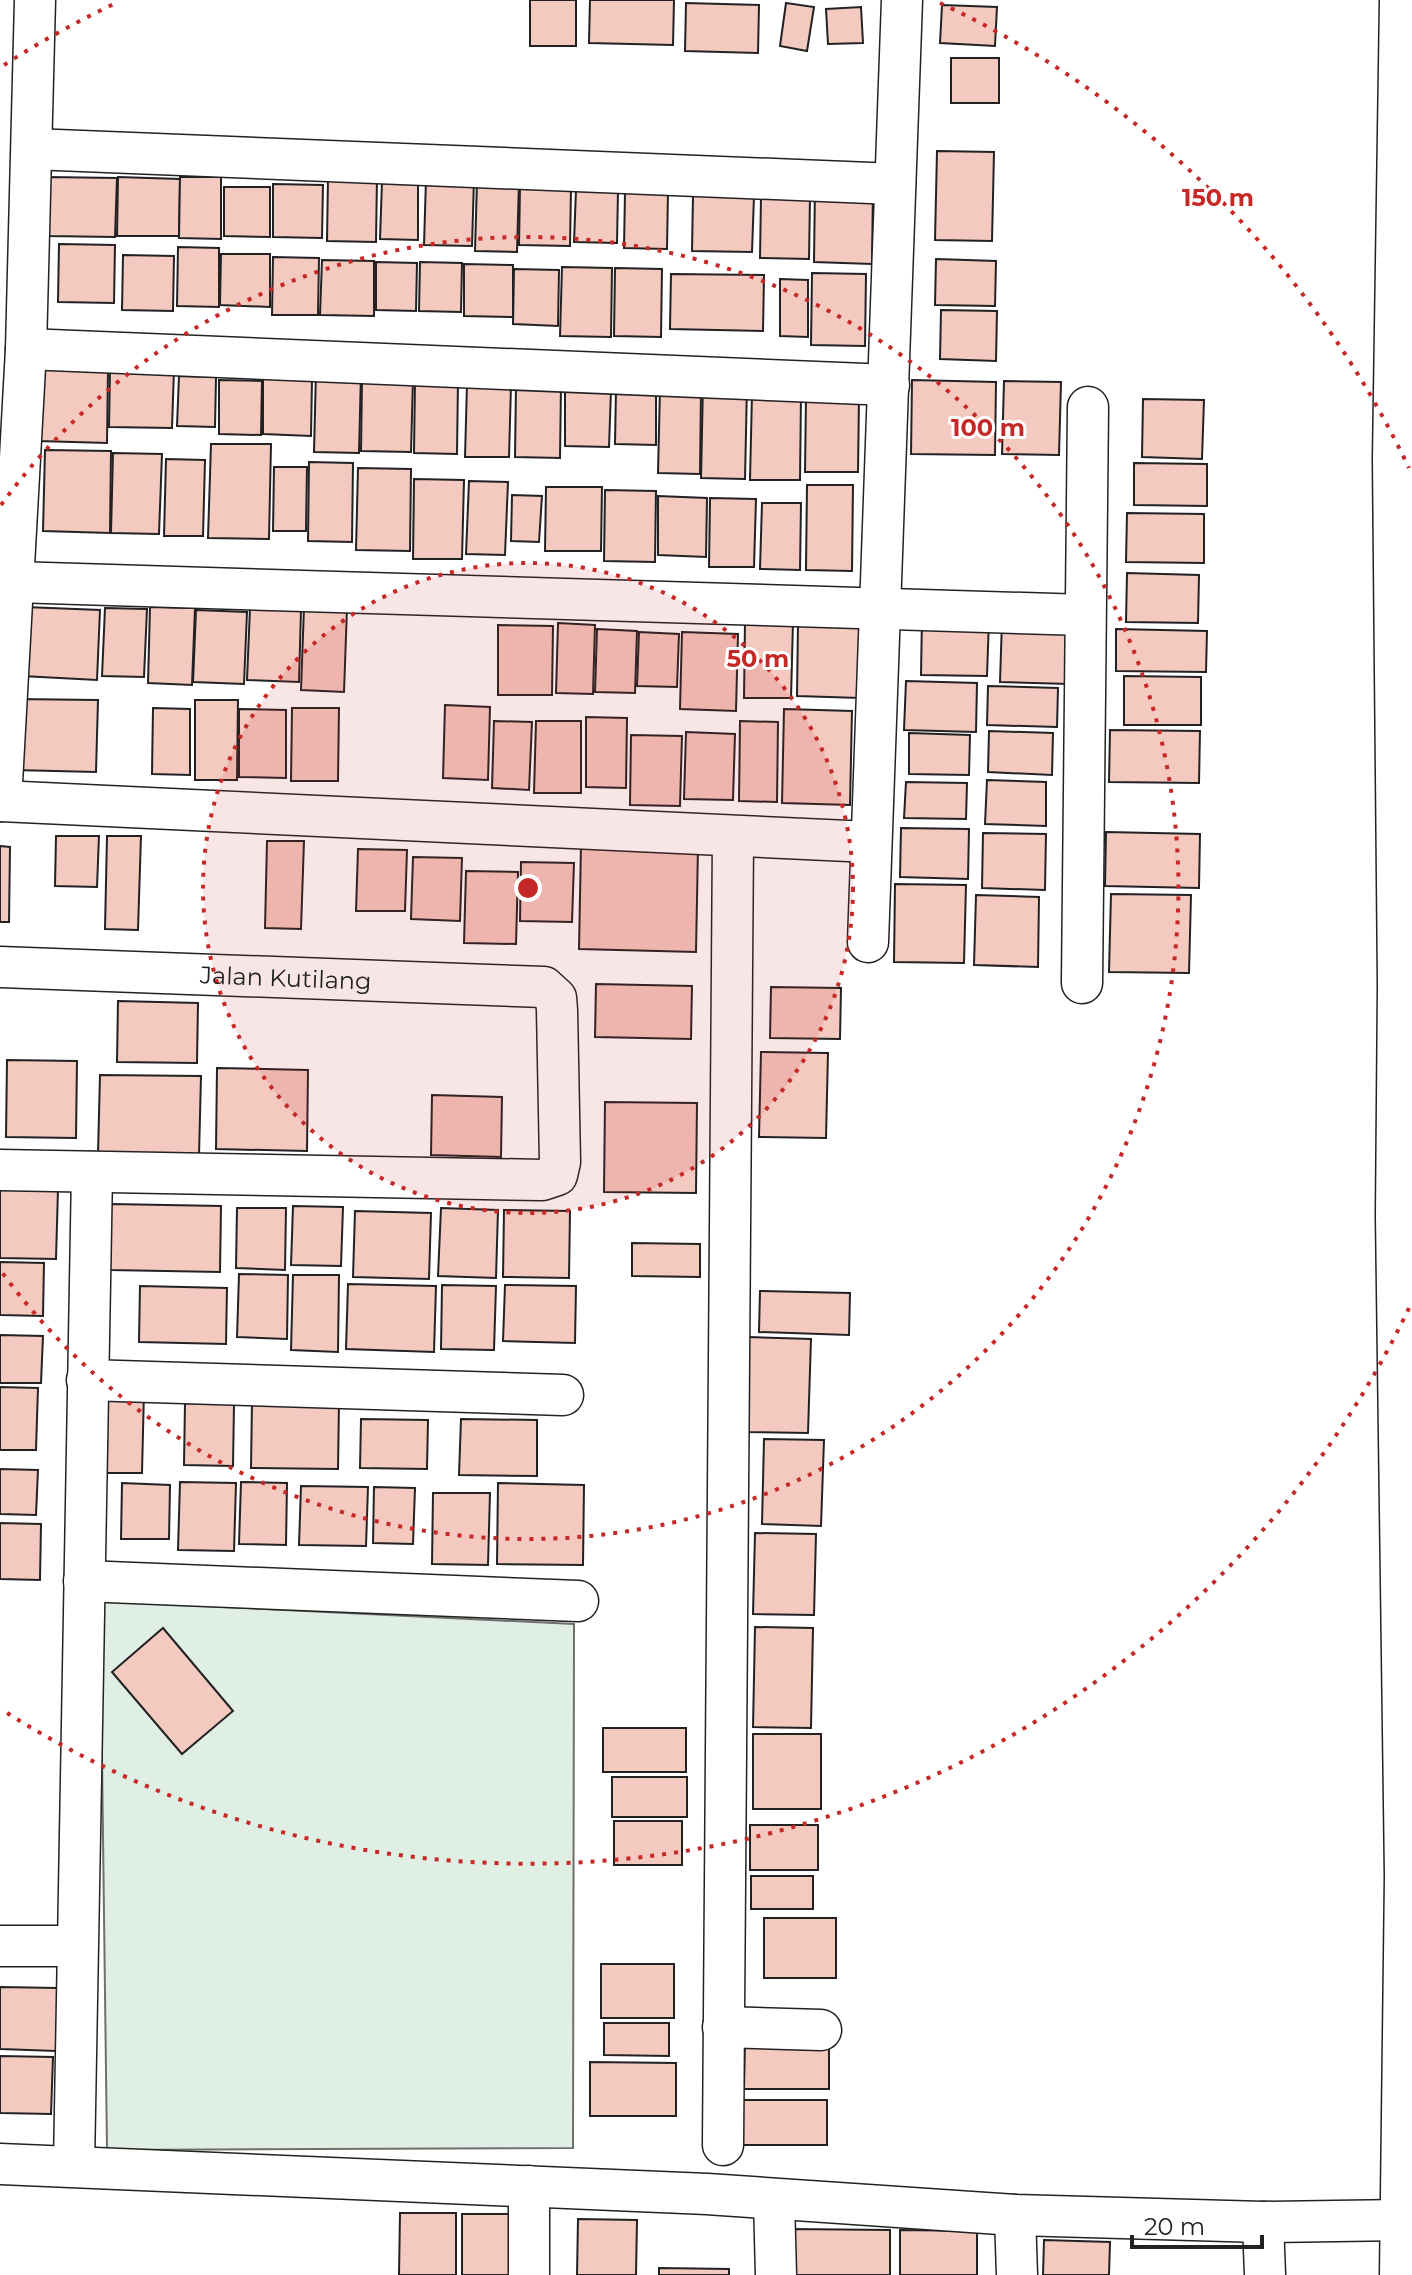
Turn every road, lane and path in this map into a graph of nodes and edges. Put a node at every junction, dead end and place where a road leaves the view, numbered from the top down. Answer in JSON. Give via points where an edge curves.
{"nodes":[{"id":1,"x":35,"y":0,"type":"edge"},
{"id":2,"x":902,"y":0,"type":"edge"},
{"id":3,"x":1400,"y":0,"type":"edge"},
{"id":4,"x":32,"y":149,"type":"junction"},
{"id":5,"x":895,"y":184,"type":"junction"},
{"id":6,"x":26,"y":349,"type":"junction"},
{"id":7,"x":889,"y":385,"type":"junction"},
{"id":8,"x":1088,"y":407,"type":"dead end"},
{"id":9,"x":1403,"y":458,"type":"edge"},
{"id":10,"x":14,"y":582,"type":"junction"},
{"id":11,"x":881,"y":607,"type":"junction"},
{"id":12,"x":1085,"y":615,"type":"junction"},
{"id":13,"x":1,"y":801,"type":"edge"},
{"id":14,"x":733,"y":837,"type":"junction"},
{"id":15,"x":870,"y":842,"type":"junction"},
{"id":16,"x":1404,"y":929,"type":"edge"},
{"id":17,"x":868,"y":942,"type":"dead end"},
{"id":18,"x":0,"y":967,"type":"edge"},
{"id":19,"x":1082,"y":983,"type":"dead end"},
{"id":20,"x":1405,"y":986,"type":"edge"},
{"id":21,"x":0,"y":1170,"type":"edge"},
{"id":22,"x":92,"y":1172,"type":"junction"},
{"id":23,"x":1404,"y":1215,"type":"edge"},
{"id":24,"x":87,"y":1380,"type":"junction"},
{"id":25,"x":563,"y":1395,"type":"dead end"},
{"id":26,"x":84,"y":1581,"type":"junction"},
{"id":27,"x":578,"y":1601,"type":"dead end"},
{"id":28,"x":1408,"y":1876,"type":"edge"},
{"id":29,"x":0,"y":1946,"type":"edge"},
{"id":30,"x":76,"y":1946,"type":"junction"},
{"id":31,"x":723,"y":2027,"type":"junction"},
{"id":32,"x":821,"y":2030,"type":"dead end"},
{"id":33,"x":723,"y":2145,"type":"dead end"},
{"id":34,"x":0,"y":2164,"type":"edge"},
{"id":35,"x":74,"y":2165,"type":"junction"},
{"id":36,"x":529,"y":2186,"type":"junction"},
{"id":37,"x":774,"y":2200,"type":"junction"},
{"id":38,"x":1015,"y":2215,"type":"junction"},
{"id":39,"x":1402,"y":2220,"type":"junction"},
{"id":40,"x":1282,"y":2222,"type":"junction"},
{"id":41,"x":529,"y":2275,"type":"edge"},
{"id":42,"x":776,"y":2275,"type":"edge"},
{"id":43,"x":1017,"y":2275,"type":"edge"},
{"id":44,"x":1265,"y":2275,"type":"edge"},
{"id":45,"x":1400,"y":2275,"type":"edge"}],
"edges":[{"from":1,"to":4,"type":"street"},
{"from":2,"to":5,"type":"street"},
{"from":3,"to":9,"type":"street"},
{"from":4,"to":5,"type":"street"},
{"from":4,"to":6,"type":"street"},
{"from":5,"to":7,"type":"street"},
{"from":6,"to":7,"type":"street"},
{"from":6,"to":10,"type":"street"},
{"from":7,"to":11,"type":"street"},
{"from":8,"to":12,"type":"street"},
{"from":9,"to":16,"type":"street"},
{"from":10,"to":11,"type":"street"},
{"from":10,"to":13,"type":"street"},
{"from":11,"to":12,"type":"street"},
{"from":11,"to":15,"type":"street"},
{"from":12,"to":19,"type":"street"},
{"from":13,"to":14,"type":"street"},
{"from":14,"to":15,"type":"street"},
{"from":14,"to":31,"type":"street"},
{"from":15,"to":17,"type":"street"},
{"from":16,"to":20,"type":"street"},
{"from":18,"to":22,"type":"street","name":"Jalan Kutilang","via":[[533,985],[551,992],[557,1010],[560,1162],[552,1178]]},
{"from":20,"to":23,"type":"street"},
{"from":21,"to":22,"type":"street"},
{"from":22,"to":24,"type":"street"},
{"from":23,"to":28,"type":"street"},
{"from":24,"to":25,"type":"street"},
{"from":24,"to":26,"type":"street"},
{"from":26,"to":27,"type":"street"},
{"from":26,"to":30,"type":"street"},
{"from":28,"to":39,"type":"street"},
{"from":29,"to":30,"type":"street"},
{"from":30,"to":35,"type":"street"},
{"from":31,"to":32,"type":"street"},
{"from":31,"to":33,"type":"street"},
{"from":34,"to":35,"type":"street"},
{"from":35,"to":36,"type":"street"},
{"from":36,"to":37,"type":"street"},
{"from":36,"to":41,"type":"street"},
{"from":37,"to":38,"type":"street"},
{"from":37,"to":42,"type":"street"},
{"from":38,"to":40,"type":"street"},
{"from":38,"to":43,"type":"street"},
{"from":39,"to":40,"type":"street"},
{"from":39,"to":45,"type":"street"},
{"from":40,"to":44,"type":"street"}]}
